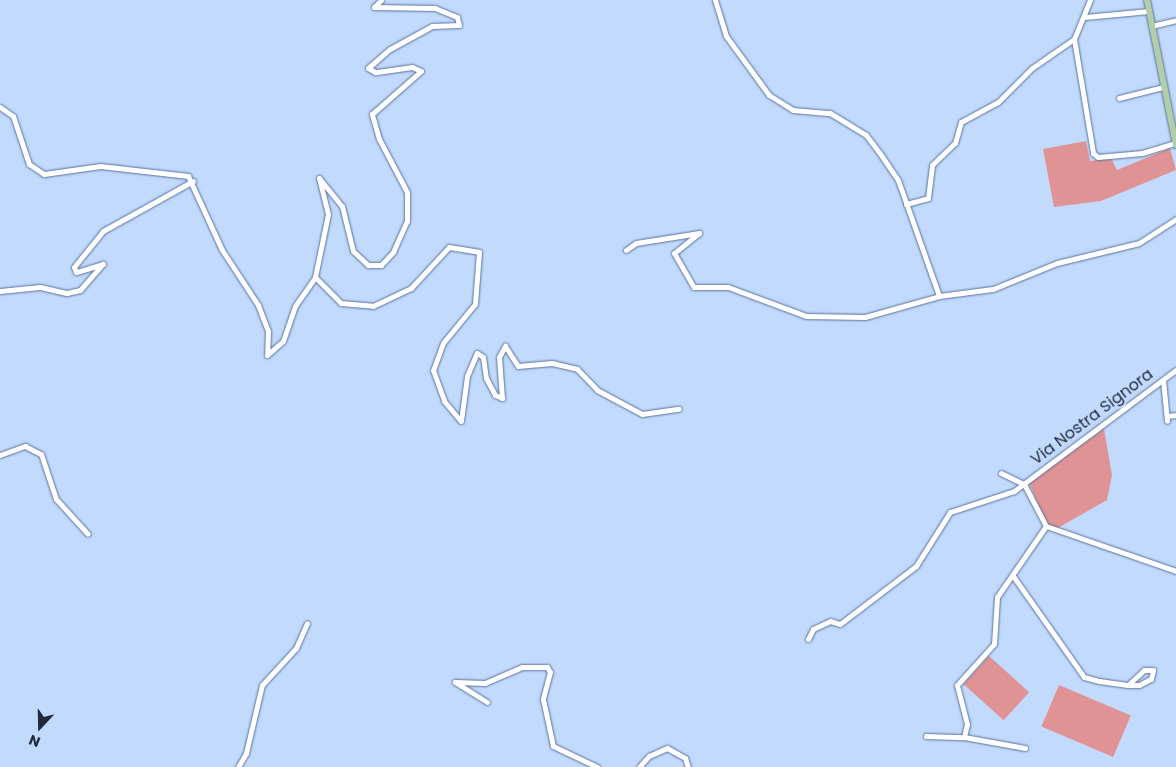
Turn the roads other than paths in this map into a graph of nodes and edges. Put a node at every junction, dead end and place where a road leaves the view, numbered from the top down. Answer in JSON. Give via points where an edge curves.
{"nodes":[{"id":1,"x":381,"y":0,"type":"edge"},
{"id":2,"x":715,"y":0,"type":"edge"},
{"id":3,"x":1090,"y":0,"type":"edge"},
{"id":4,"x":1147,"y":0,"type":"edge"},
{"id":5,"x":1148,"y":11,"type":"junction"},
{"id":6,"x":1086,"y":17,"type":"junction"},
{"id":7,"x":1176,"y":20,"type":"edge"},
{"id":8,"x":1151,"y":26,"type":"junction"},
{"id":9,"x":1074,"y":38,"type":"junction"},
{"id":10,"x":1163,"y":88,"type":"junction"},
{"id":11,"x":1119,"y":98,"type":"dead end"},
{"id":12,"x":0,"y":107,"type":"edge"},
{"id":13,"x":1175,"y":144,"type":"edge"},
{"id":14,"x":193,"y":181,"type":"junction"},
{"id":15,"x":906,"y":204,"type":"junction"},
{"id":16,"x":1176,"y":219,"type":"edge"},
{"id":17,"x":626,"y":250,"type":"dead end"},
{"id":18,"x":314,"y":277,"type":"junction"},
{"id":19,"x":0,"y":291,"type":"edge"},
{"id":20,"x":939,"y":296,"type":"junction"},
{"id":21,"x":1176,"y":370,"type":"edge"},
{"id":22,"x":1163,"y":380,"type":"junction"},
{"id":23,"x":678,"y":409,"type":"dead end"},
{"id":24,"x":1176,"y":415,"type":"edge"},
{"id":25,"x":0,"y":455,"type":"edge"},
{"id":26,"x":1001,"y":473,"type":"dead end"},
{"id":27,"x":1024,"y":484,"type":"junction"},
{"id":28,"x":1046,"y":526,"type":"junction"},
{"id":29,"x":88,"y":534,"type":"dead end"},
{"id":30,"x":1176,"y":571,"type":"edge"},
{"id":31,"x":1013,"y":576,"type":"junction"},
{"id":32,"x":307,"y":623,"type":"dead end"},
{"id":33,"x":808,"y":638,"type":"dead end"},
{"id":34,"x":1128,"y":685,"type":"junction"},
{"id":35,"x":487,"y":702,"type":"dead end"},
{"id":36,"x":926,"y":736,"type":"dead end"},
{"id":37,"x":964,"y":737,"type":"junction"},
{"id":38,"x":1025,"y":748,"type":"dead end"},
{"id":39,"x":238,"y":767,"type":"edge"},
{"id":40,"x":597,"y":767,"type":"edge"},
{"id":41,"x":638,"y":767,"type":"edge"},
{"id":42,"x":688,"y":767,"type":"edge"}],
"edges":[{"from":1,"to":18,"type":"street","via":[[374,7],[435,8],[456,17],[459,25],[432,26],[390,49],[368,68],[375,72],[412,67],[421,71],[372,114],[379,139],[407,192],[407,221],[393,252],[381,264],[368,264],[353,251],[342,206],[319,178],[328,214]]},
{"from":2,"to":15,"type":"street","via":[[726,36],[769,96],[793,110],[830,113],[866,135],[898,180]]},
{"from":3,"to":6,"type":"street"},
{"from":4,"to":5,"type":"main road"},
{"from":5,"to":6,"type":"street"},
{"from":5,"to":8,"type":"main road"},
{"from":6,"to":9,"type":"street"},
{"from":7,"to":8,"type":"street"},
{"from":8,"to":10,"type":"main road"},
{"from":9,"to":13,"type":"street","via":[[1095,155],[1142,153]]},
{"from":9,"to":15,"type":"street","via":[[1032,68],[998,102],[961,122],[956,142],[932,164],[928,198]]},
{"from":10,"to":11,"type":"street"},
{"from":10,"to":13,"type":"main road"},
{"from":12,"to":14,"type":"street","via":[[12,116],[29,164],[44,174],[100,166],[178,173]]},
{"from":14,"to":18,"type":"street","via":[[222,250],[258,305],[268,331],[267,355],[284,341],[295,306]]},
{"from":14,"to":19,"type":"street","via":[[103,232],[74,267],[76,272],[103,264],[80,290],[67,293],[40,287]]},
{"from":15,"to":20,"type":"street"},
{"from":16,"to":20,"type":"street","via":[[1139,242],[1057,263],[982,293]]},
{"from":17,"to":20,"type":"street","via":[[636,243],[699,233],[674,254],[691,285],[728,287],[813,317],[877,316]]},
{"from":18,"to":23,"type":"street","via":[[341,302],[373,306],[411,288],[449,247],[479,252],[475,304],[443,343],[433,370],[444,401],[461,421],[467,376],[477,353],[483,357],[491,386],[502,398],[498,357],[505,346],[518,366],[552,363],[577,369],[597,390],[642,414]]},
{"from":21,"to":22,"type":"street","name":"Via Nostra Signora"},
{"from":22,"to":24,"type":"street","via":[[1167,419]]},
{"from":22,"to":27,"type":"street","name":"Via Nostra Signora"},
{"from":25,"to":29,"type":"street","via":[[25,446],[41,454],[56,499]]},
{"from":26,"to":27,"type":"street"},
{"from":27,"to":28,"type":"street"},
{"from":27,"to":33,"type":"street","name":"Via Nostra Signora","via":[[950,512],[916,566],[840,624],[830,621],[813,629]]},
{"from":28,"to":30,"type":"street"},
{"from":28,"to":31,"type":"street"},
{"from":31,"to":34,"type":"street","via":[[1079,672],[1089,679]]},
{"from":31,"to":37,"type":"street","via":[[997,597],[994,644],[956,685],[967,724]]},
{"from":32,"to":39,"type":"street","via":[[296,648],[262,685],[246,753]]},
{"from":34,"to":34,"type":"street","via":[[1152,679],[1153,670],[1144,670]]},
{"from":35,"to":40,"type":"street","via":[[454,682],[485,683],[522,667],[547,667],[550,672],[543,699],[553,746]]},
{"from":36,"to":37,"type":"street"},
{"from":37,"to":38,"type":"street"},
{"from":41,"to":42,"type":"street","via":[[649,756],[667,748],[685,758]]}]}
